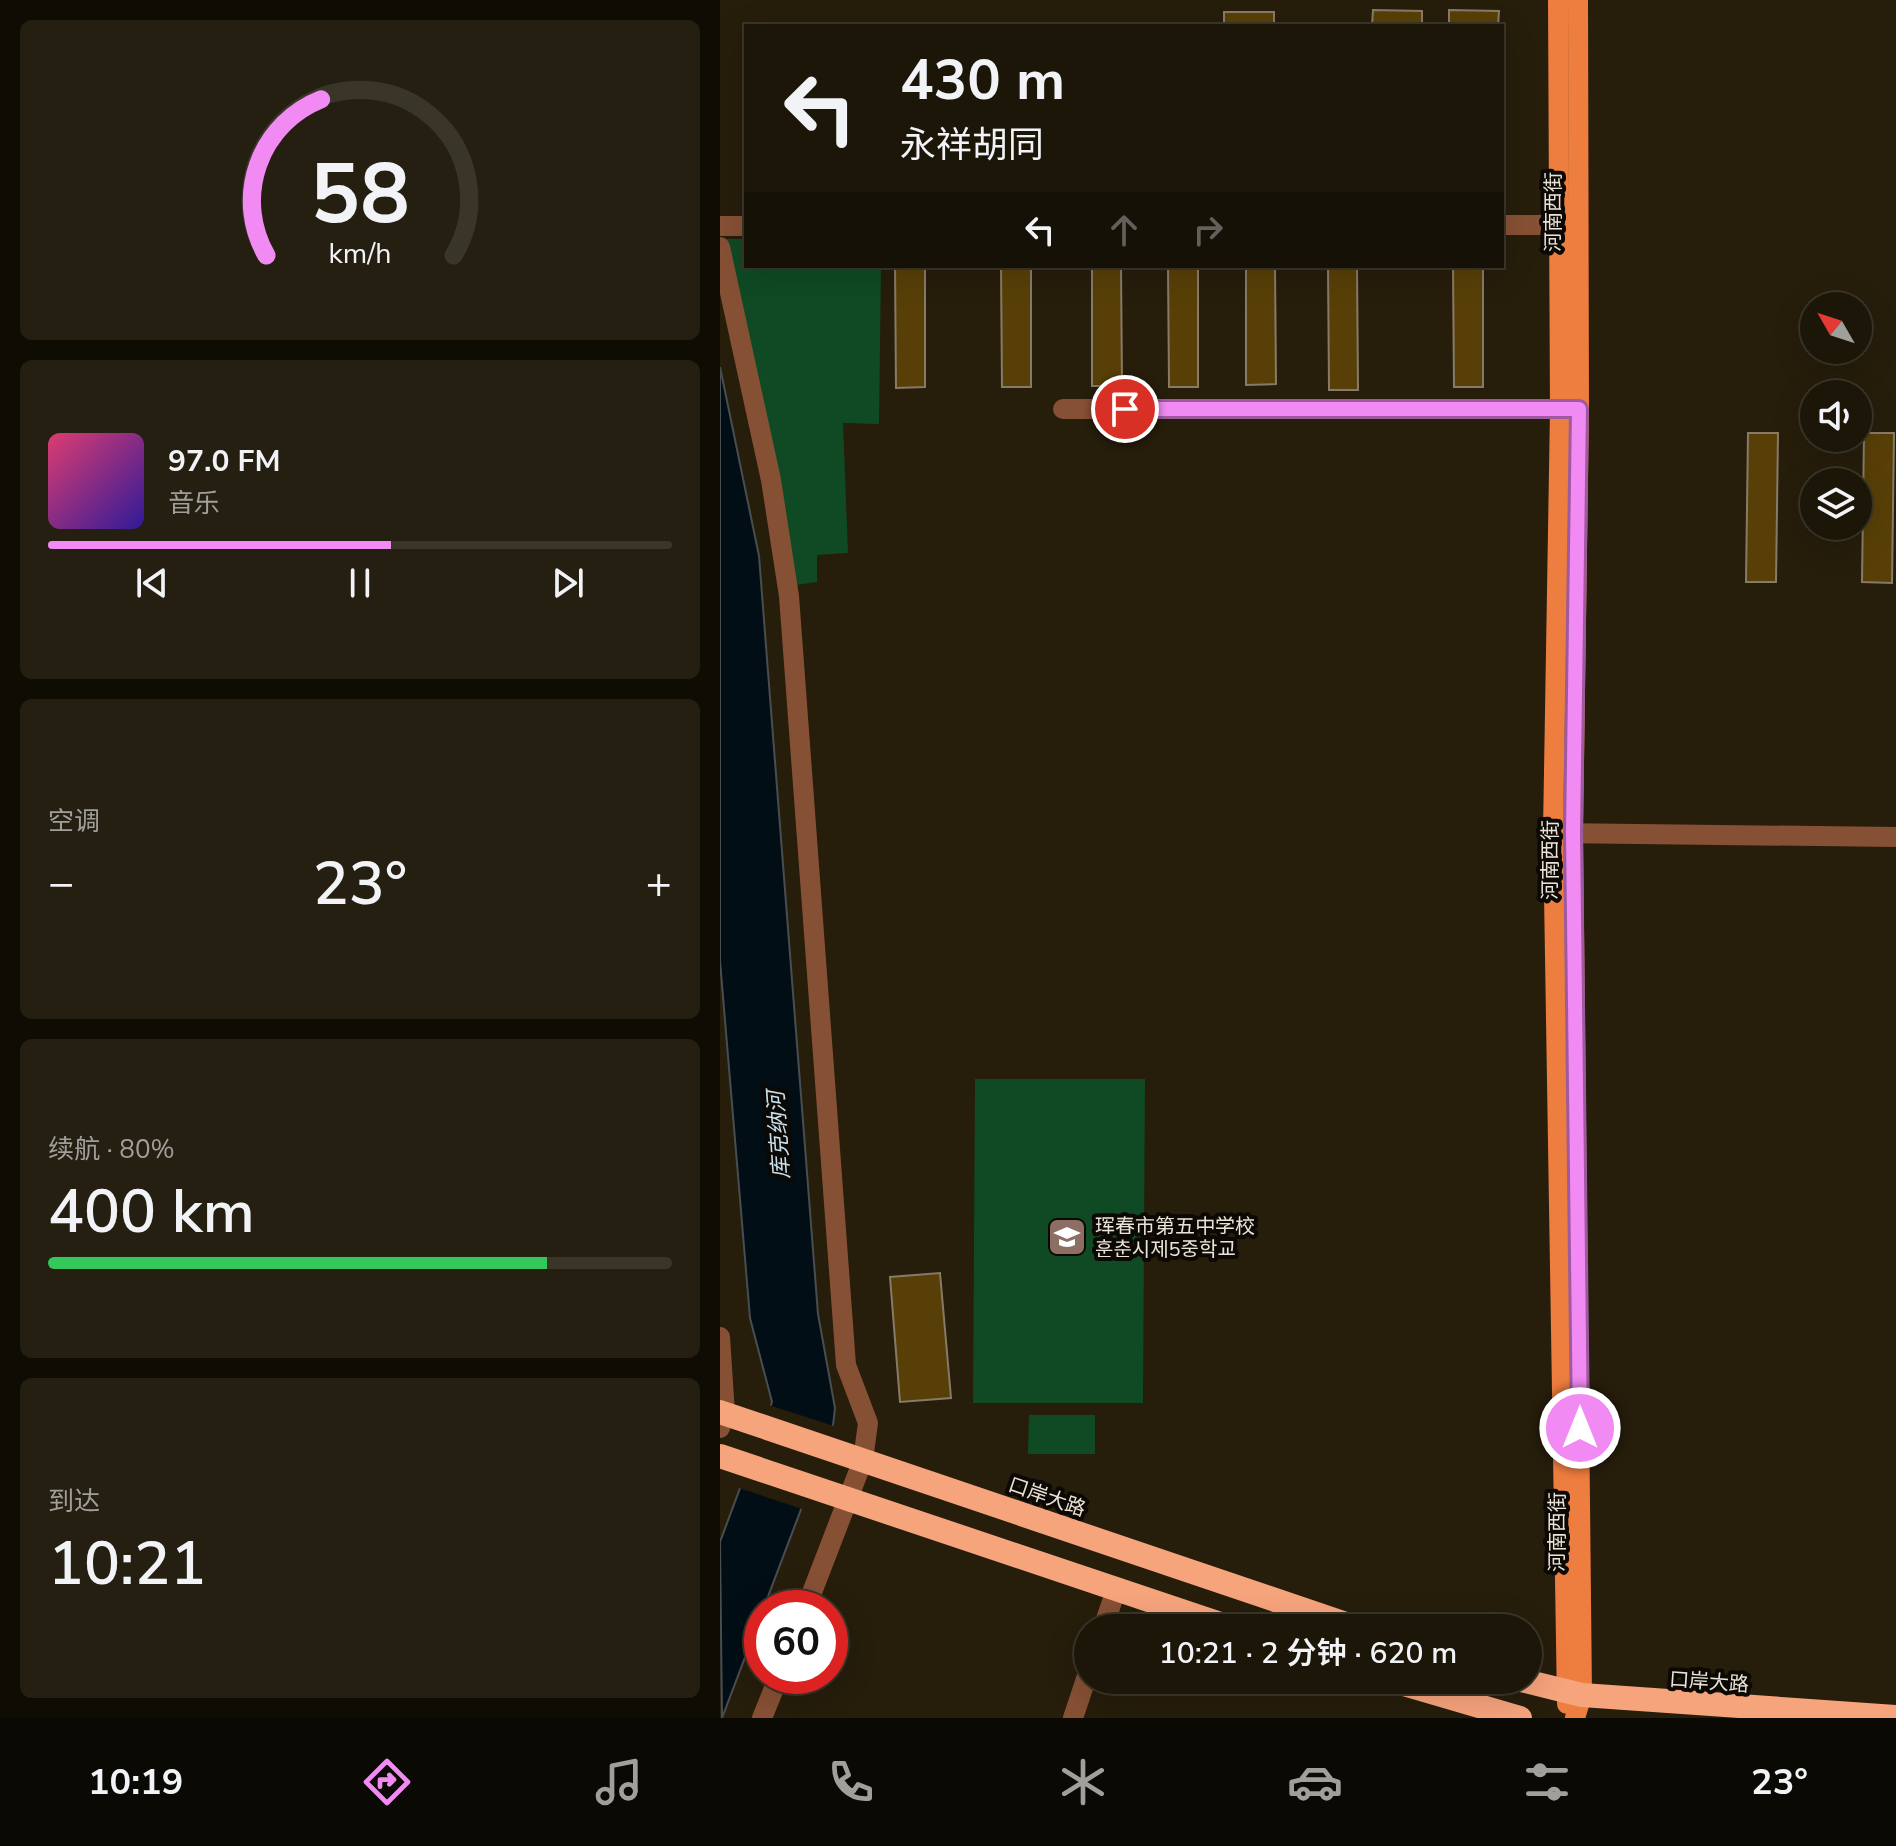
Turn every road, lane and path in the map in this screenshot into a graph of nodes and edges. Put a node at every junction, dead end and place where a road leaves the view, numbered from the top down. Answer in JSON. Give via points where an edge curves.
{"nodes":[{"id":1,"x":1558,"y":0,"type":"edge"},
{"id":2,"x":1578,"y":0,"type":"edge"},
{"id":3,"x":1504,"y":225,"type":"edge"},
{"id":4,"x":1559,"y":225,"type":"junction"},
{"id":5,"x":720,"y":226,"type":"edge"},
{"id":6,"x":744,"y":226,"type":"edge"},
{"id":7,"x":720,"y":247,"type":"edge"},
{"id":8,"x":1063,"y":409,"type":"dead end"},
{"id":9,"x":1570,"y":410,"type":"junction"},
{"id":10,"x":1563,"y":833,"type":"junction"},
{"id":11,"x":1896,"y":837,"type":"edge"},
{"id":12,"x":720,"y":1337,"type":"edge"},
{"id":13,"x":722,"y":1418,"type":"edge"},
{"id":14,"x":855,"y":1457,"type":"junction"},
{"id":15,"x":728,"y":1458,"type":"edge"},
{"id":16,"x":842,"y":1497,"type":"junction"},
{"id":17,"x":812,"y":1590,"type":"edge"},
{"id":18,"x":1116,"y":1590,"type":"junction"},
{"id":19,"x":1108,"y":1614,"type":"edge"},
{"id":20,"x":1189,"y":1614,"type":"edge"},
{"id":21,"x":1317,"y":1614,"type":"edge"},
{"id":22,"x":1542,"y":1690,"type":"edge"},
{"id":23,"x":772,"y":1694,"type":"edge"},
{"id":24,"x":1081,"y":1694,"type":"edge"},
{"id":25,"x":1433,"y":1694,"type":"edge"},
{"id":26,"x":1448,"y":1699,"type":"junction"},
{"id":27,"x":1573,"y":1706,"type":"edge"},
{"id":28,"x":1896,"y":1717,"type":"edge"},
{"id":29,"x":762,"y":1718,"type":"edge"},
{"id":30,"x":1073,"y":1718,"type":"edge"},
{"id":31,"x":1478,"y":1718,"type":"edge"},
{"id":32,"x":1520,"y":1718,"type":"edge"}],
"edges":[{"from":1,"to":4,"type":"main road","name":"河南西街"},
{"from":2,"to":9,"type":"main road","name":"河南西街"},
{"from":3,"to":4,"type":"street"},
{"from":4,"to":9,"type":"main road","name":"河南西街"},
{"from":5,"to":6,"type":"street"},
{"from":7,"to":14,"type":"street","via":[[771,480],[789,596],[846,1365],[868,1423]]},
{"from":8,"to":9,"type":"street"},
{"from":9,"to":10,"type":"main road","name":"河南西街"},
{"from":10,"to":11,"type":"street"},
{"from":10,"to":27,"type":"main road","name":"河南西街"},
{"from":12,"to":13,"type":"street"},
{"from":13,"to":14,"type":"highway","name":"口岸大路"},
{"from":14,"to":16,"type":"street"},
{"from":14,"to":21,"type":"highway","name":"口岸大路"},
{"from":15,"to":16,"type":"highway"},
{"from":16,"to":17,"type":"street"},
{"from":16,"to":18,"type":"highway"},
{"from":18,"to":19,"type":"street"},
{"from":18,"to":20,"type":"highway"},
{"from":22,"to":27,"type":"highway","name":"口岸大路"},
{"from":23,"to":29,"type":"street"},
{"from":24,"to":30,"type":"street"},
{"from":25,"to":26,"type":"highway"},
{"from":26,"to":31,"type":"highway"},
{"from":26,"to":32,"type":"highway"},
{"from":27,"to":28,"type":"highway","name":"口岸大路"}]}
